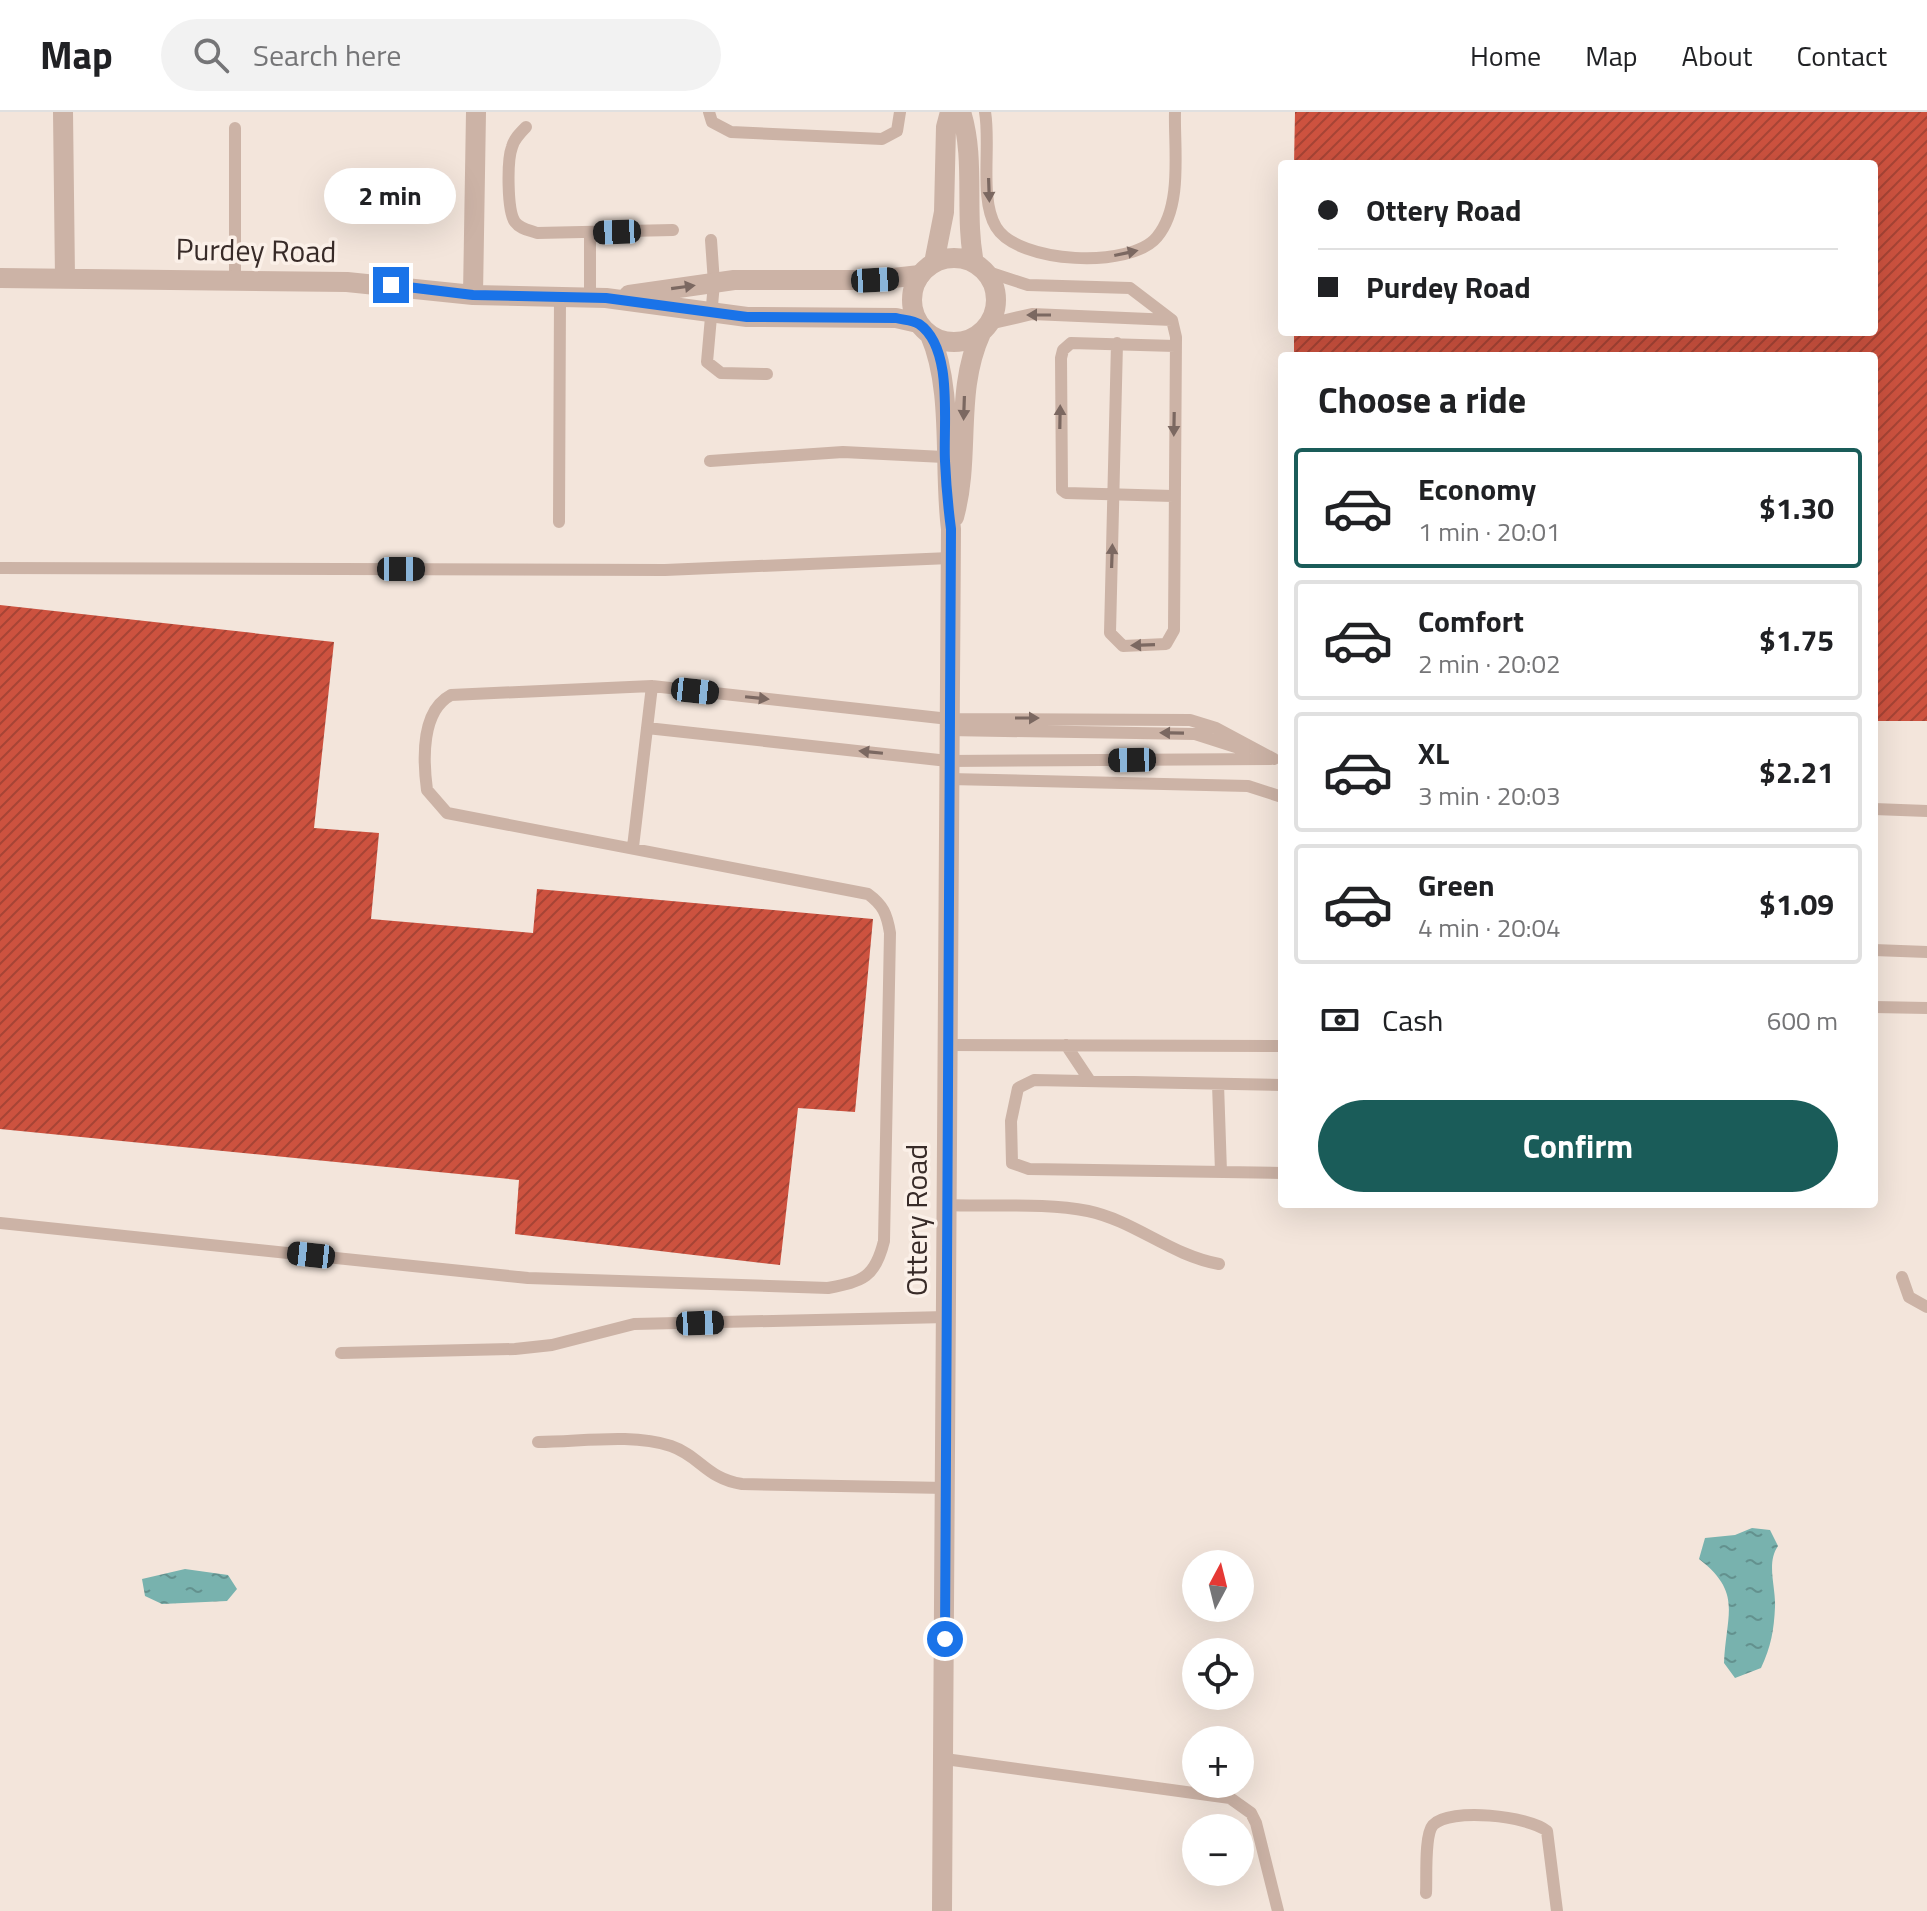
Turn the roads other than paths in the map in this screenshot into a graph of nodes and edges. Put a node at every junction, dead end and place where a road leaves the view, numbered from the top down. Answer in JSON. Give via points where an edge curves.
{"nodes":[{"id":1,"x":63,"y":112,"type":"edge"},
{"id":2,"x":476,"y":112,"type":"edge"},
{"id":3,"x":709,"y":112,"type":"edge"},
{"id":4,"x":900,"y":112,"type":"edge"},
{"id":5,"x":950,"y":112,"type":"edge"},
{"id":6,"x":961,"y":112,"type":"edge"},
{"id":7,"x":985,"y":112,"type":"edge"},
{"id":8,"x":1175,"y":112,"type":"edge"},
{"id":9,"x":526,"y":127,"type":"dead end"},
{"id":10,"x":235,"y":128,"type":"dead end"},
{"id":11,"x":673,"y":230,"type":"dead end"},
{"id":12,"x":590,"y":233,"type":"junction"},
{"id":13,"x":711,"y":240,"type":"dead end"},
{"id":14,"x":980,"y":267,"type":"junction"},
{"id":15,"x":927,"y":269,"type":"junction"},
{"id":16,"x":0,"y":278,"type":"edge"},
{"id":17,"x":65,"y":278,"type":"junction"},
{"id":18,"x":235,"y":281,"type":"junction"},
{"id":19,"x":714,"y":283,"type":"junction"},
{"id":20,"x":473,"y":295,"type":"junction"},
{"id":21,"x":560,"y":297,"type":"junction"},
{"id":22,"x":598,"y":298,"type":"junction"},
{"id":23,"x":712,"y":313,"type":"junction"},
{"id":24,"x":1172,"y":320,"type":"junction"},
{"id":25,"x":924,"y":329,"type":"junction"},
{"id":26,"x":985,"y":329,"type":"junction"},
{"id":27,"x":1117,"y":343,"type":"junction"},
{"id":28,"x":1175,"y":346,"type":"junction"},
{"id":29,"x":767,"y":374,"type":"dead end"},
{"id":30,"x":944,"y":457,"type":"junction"},
{"id":31,"x":710,"y":461,"type":"dead end"},
{"id":32,"x":1114,"y":495,"type":"junction"},
{"id":33,"x":1173,"y":496,"type":"junction"},
{"id":34,"x":559,"y":522,"type":"dead end"},
{"id":35,"x":951,"y":529,"type":"junction"},
{"id":36,"x":950,"y":558,"type":"junction"},
{"id":37,"x":0,"y":568,"type":"edge"},
{"id":38,"x":652,"y":686,"type":"junction"},
{"id":39,"x":949,"y":724,"type":"junction"},
{"id":40,"x":647,"y":728,"type":"junction"},
{"id":41,"x":1278,"y":760,"type":"edge"},
{"id":42,"x":948,"y":770,"type":"junction"},
{"id":43,"x":1278,"y":796,"type":"edge"},
{"id":44,"x":1878,"y":809,"type":"edge"},
{"id":45,"x":1927,"y":811,"type":"edge"},
{"id":46,"x":633,"y":847,"type":"junction"},
{"id":47,"x":1878,"y":950,"type":"edge"},
{"id":48,"x":1927,"y":952,"type":"edge"},
{"id":49,"x":1878,"y":1007,"type":"edge"},
{"id":50,"x":1927,"y":1008,"type":"edge"},
{"id":51,"x":948,"y":1045,"type":"junction"},
{"id":52,"x":1066,"y":1045,"type":"junction"},
{"id":53,"x":1278,"y":1046,"type":"edge"},
{"id":54,"x":1090,"y":1081,"type":"junction"},
{"id":55,"x":1218,"y":1084,"type":"junction"},
{"id":56,"x":1278,"y":1085,"type":"edge"},
{"id":57,"x":1221,"y":1172,"type":"junction"},
{"id":58,"x":1278,"y":1173,"type":"edge"},
{"id":59,"x":947,"y":1205,"type":"junction"},
{"id":60,"x":0,"y":1223,"type":"edge"},
{"id":61,"x":1219,"y":1264,"type":"dead end"},
{"id":62,"x":1902,"y":1277,"type":"dead end"},
{"id":63,"x":1927,"y":1307,"type":"edge"},
{"id":64,"x":947,"y":1317,"type":"junction"},
{"id":65,"x":341,"y":1353,"type":"dead end"},
{"id":66,"x":538,"y":1442,"type":"dead end"},
{"id":67,"x":946,"y":1488,"type":"junction"},
{"id":68,"x":945,"y":1759,"type":"junction"},
{"id":69,"x":1426,"y":1893,"type":"dead end"},
{"id":70,"x":942,"y":1911,"type":"edge"},
{"id":71,"x":1278,"y":1911,"type":"edge"},
{"id":72,"x":1557,"y":1911,"type":"edge"}],
"edges":[{"from":1,"to":17,"type":"street"},
{"from":2,"to":20,"type":"street"},
{"from":3,"to":4,"type":"lane","via":[[712,122],[731,132],[882,139],[897,131]]},
{"from":5,"to":15,"type":"street","via":[[944,212]]},
{"from":6,"to":14,"type":"street","via":[[966,127],[967,220]]},
{"from":7,"to":8,"type":"lane","one_way":true,"via":[[989,210],[1004,237],[1048,255],[1116,256],[1148,246],[1167,220]]},
{"from":9,"to":12,"type":"lane","via":[[510,156],[510,207],[516,223],[537,233]]},
{"from":10,"to":18,"type":"lane"},
{"from":11,"to":12,"type":"lane"},
{"from":12,"to":22,"type":"lane"},
{"from":13,"to":19,"type":"lane"},
{"from":14,"to":15,"type":"street","via":[[947,258]]},
{"from":14,"to":24,"type":"lane","via":[[1028,285],[1130,288]]},
{"from":14,"to":26,"type":"street","via":[[996,297]]},
{"from":15,"to":19,"type":"street","name":"Purdey Road"},
{"from":15,"to":25,"type":"street","via":[[913,290],[912,307]]},
{"from":16,"to":17,"type":"street","name":"Purdey Road"},
{"from":17,"to":18,"type":"street","name":"Purdey Road"},
{"from":18,"to":20,"type":"street","name":"Purdey Road","via":[[391,285]]},
{"from":22,"to":19,"type":"street","name":"Purdey Road","one_way":true},
{"from":19,"to":23,"type":"lane"},
{"from":20,"to":21,"type":"street","name":"Purdey Road"},
{"from":21,"to":22,"type":"street","name":"Purdey Road"},
{"from":21,"to":34,"type":"lane"},
{"from":22,"to":23,"type":"street","name":"Purdey Road"},
{"from":23,"to":25,"type":"street","name":"Purdey Road","via":[[896,318]]},
{"from":23,"to":29,"type":"lane","via":[[707,354],[713,370]]},
{"from":24,"to":26,"type":"lane","one_way":true,"via":[[1032,314]]},
{"from":24,"to":28,"type":"lane"},
{"from":25,"to":26,"type":"street","via":[[956,342]]},
{"from":25,"to":30,"type":"street","name":"Ottery Road","via":[[944,380]]},
{"from":26,"to":35,"type":"street","name":"Ottery Road","one_way":true,"via":[[966,373],[961,492]]},
{"from":27,"to":28,"type":"lane"},
{"from":27,"to":32,"type":"lane"},
{"from":32,"to":27,"type":"lane","one_way":true,"via":[[1066,493],[1059,485],[1060,388],[1066,345]]},
{"from":28,"to":33,"type":"lane","one_way":true},
{"from":30,"to":31,"type":"lane","via":[[843,452]]},
{"from":30,"to":35,"type":"street","name":"Ottery Road"},
{"from":32,"to":33,"type":"lane"},
{"from":33,"to":32,"type":"lane","one_way":true,"via":[[1173,636],[1166,644],[1123,646],[1110,633]]},
{"from":35,"to":36,"type":"street","name":"Ottery Road"},
{"from":36,"to":37,"type":"lane","via":[[665,570]]},
{"from":36,"to":39,"type":"street","name":"Ottery Road"},
{"from":38,"to":39,"type":"lane","one_way":true},
{"from":38,"to":40,"type":"lane"},
{"from":38,"to":46,"type":"lane","via":[[451,695],[440,701],[429,719],[427,790],[447,813]]},
{"from":39,"to":41,"type":"lane","via":[[1195,734]]},
{"from":39,"to":42,"type":"street","name":"Ottery Road"},
{"from":42,"to":40,"type":"lane","one_way":true},
{"from":40,"to":46,"type":"lane"},
{"from":41,"to":42,"type":"lane"},
{"from":42,"to":43,"type":"lane","via":[[1248,786]]},
{"from":42,"to":51,"type":"street","name":"Ottery Road"},
{"from":44,"to":45,"type":"lane"},
{"from":46,"to":60,"type":"lane","via":[[868,894],[888,915],[884,1241],[879,1262],[864,1277],[828,1288],[528,1278]]},
{"from":47,"to":48,"type":"lane"},
{"from":49,"to":50,"type":"lane"},
{"from":51,"to":52,"type":"lane"},
{"from":51,"to":59,"type":"street","name":"Ottery Road"},
{"from":52,"to":53,"type":"lane"},
{"from":52,"to":54,"type":"lane"},
{"from":54,"to":55,"type":"lane"},
{"from":54,"to":57,"type":"lane","via":[[1034,1080],[1018,1088],[1011,1121],[1012,1163],[1029,1169]]},
{"from":55,"to":56,"type":"lane"},
{"from":55,"to":57,"type":"lane"},
{"from":57,"to":58,"type":"lane"},
{"from":59,"to":61,"type":"lane","via":[[1088,1211],[1172,1251]]},
{"from":59,"to":64,"type":"street","name":"Ottery Road"},
{"from":62,"to":63,"type":"lane","via":[[1909,1297]]},
{"from":64,"to":65,"type":"lane","via":[[634,1324],[515,1349]]},
{"from":64,"to":67,"type":"street","name":"Ottery Road"},
{"from":66,"to":67,"type":"lane","via":[[646,1441],[672,1446],[714,1477],[742,1484]]},
{"from":67,"to":68,"type":"street","name":"Ottery Road"},
{"from":68,"to":70,"type":"street","name":"Ottery Road"},
{"from":68,"to":71,"type":"lane","via":[[1230,1798],[1256,1823]]},
{"from":69,"to":72,"type":"lane","via":[[1428,1841],[1434,1824],[1468,1816],[1520,1818],[1547,1831]]}]}
